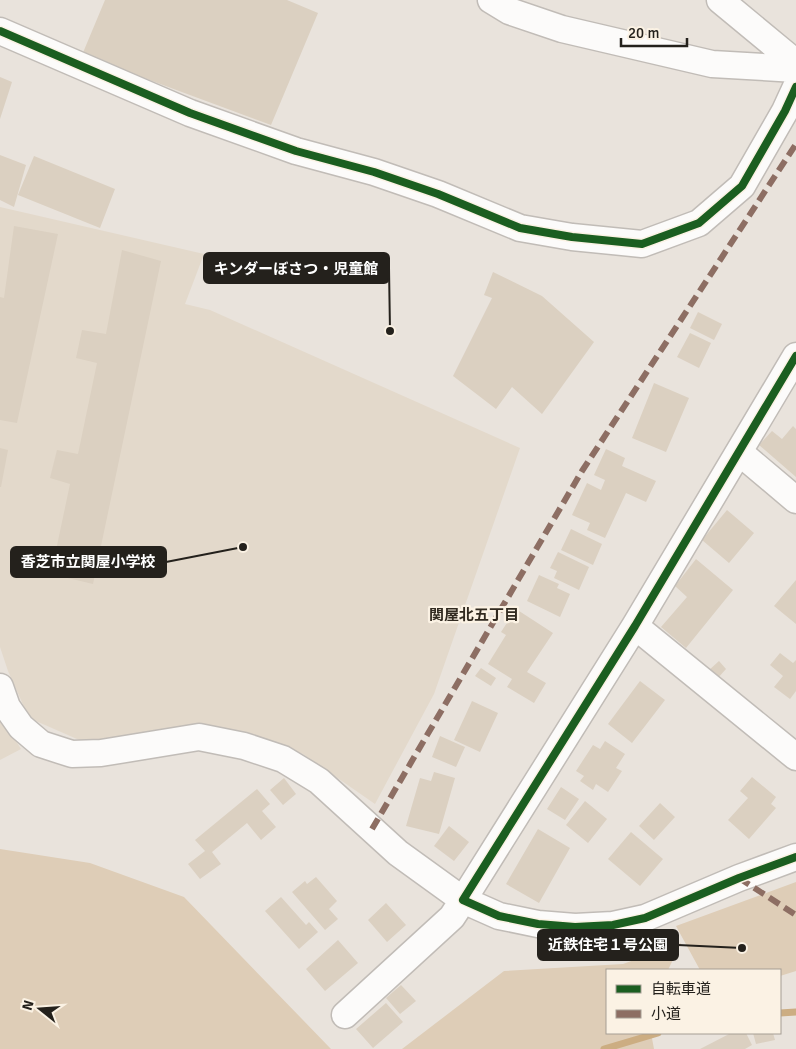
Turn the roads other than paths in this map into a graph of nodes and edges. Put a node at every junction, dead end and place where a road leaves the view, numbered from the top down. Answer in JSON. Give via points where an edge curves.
{"nodes":[{"id":1,"x":491,"y":0,"type":"edge"},
{"id":2,"x":720,"y":0,"type":"edge"},
{"id":3,"x":0,"y":31,"type":"edge"},
{"id":4,"x":796,"y":63,"type":"edge"},
{"id":5,"x":796,"y":69,"type":"edge"},
{"id":6,"x":796,"y":87,"type":"edge"},
{"id":7,"x":796,"y":356,"type":"edge"},
{"id":8,"x":739,"y":452,"type":"junction"},
{"id":9,"x":796,"y":500,"type":"edge"},
{"id":10,"x":635,"y":626,"type":"junction"},
{"id":11,"x":0,"y":687,"type":"edge"},
{"id":12,"x":796,"y":756,"type":"edge"},
{"id":13,"x":796,"y":857,"type":"edge"},
{"id":14,"x":463,"y":900,"type":"junction"},
{"id":15,"x":345,"y":1014,"type":"dead end"}],
"edges":[{"from":1,"to":5,"type":"street","via":[[509,11],[562,29],[712,64]]},
{"from":2,"to":4,"type":"street"},
{"from":3,"to":6,"type":"street","via":[[190,112],[296,151],[374,172],[438,194],[520,228],[642,244],[700,223],[742,186]]},
{"from":7,"to":8,"type":"street"},
{"from":8,"to":9,"type":"street"},
{"from":8,"to":10,"type":"street"},
{"from":10,"to":12,"type":"street"},
{"from":10,"to":14,"type":"street"},
{"from":11,"to":14,"type":"street","via":[[7,707],[21,727],[41,744],[72,754],[101,753],[199,737],[244,746],[283,759],[319,781],[398,853]]},
{"from":13,"to":14,"type":"street","via":[[645,918],[613,925],[575,927],[538,924],[499,916]]},
{"from":14,"to":15,"type":"street","via":[[452,917]]}]}
